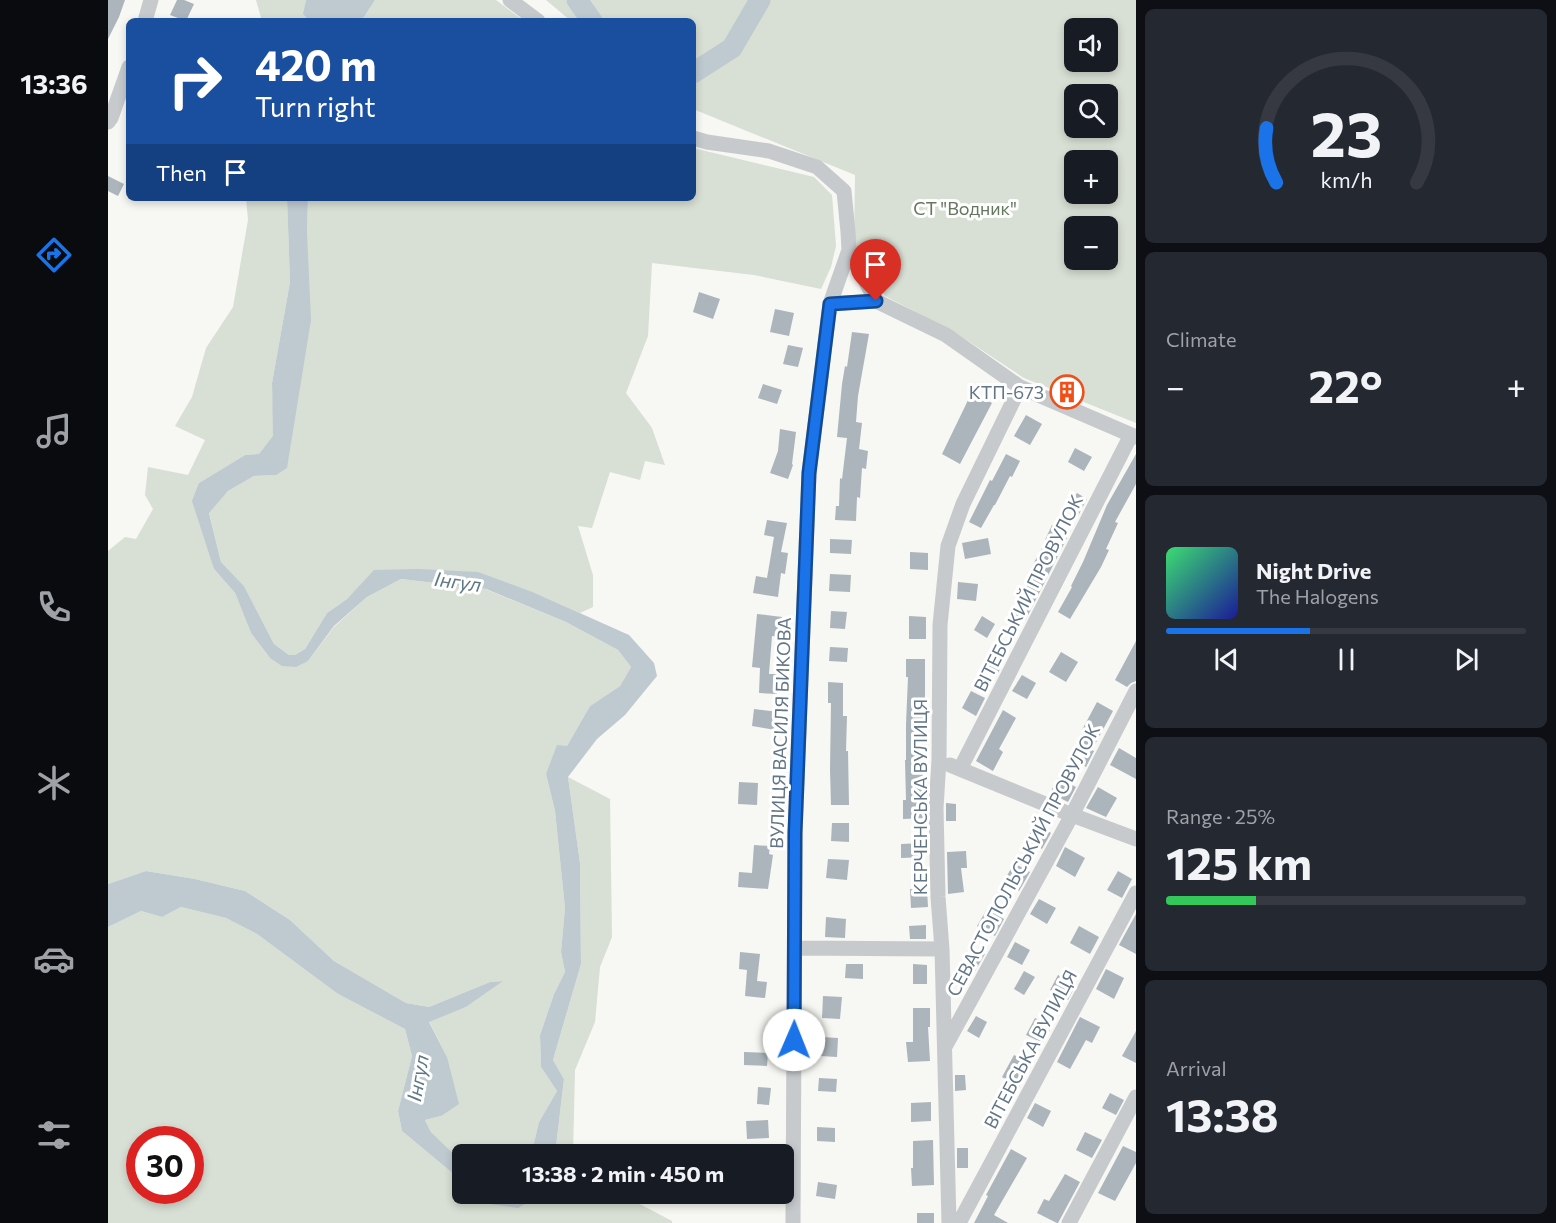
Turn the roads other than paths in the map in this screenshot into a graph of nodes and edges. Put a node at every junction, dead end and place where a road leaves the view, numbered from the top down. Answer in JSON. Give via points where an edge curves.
{"nodes":[{"id":1,"x":151,"y":0,"type":"edge"},
{"id":2,"x":510,"y":0,"type":"edge"},
{"id":3,"x":146,"y":18,"type":"edge"},
{"id":4,"x":534,"y":18,"type":"edge"},
{"id":5,"x":126,"y":76,"type":"edge"},
{"id":6,"x":108,"y":122,"type":"edge"},
{"id":7,"x":696,"y":139,"type":"edge"},
{"id":8,"x":849,"y":250,"type":"junction"},
{"id":9,"x":876,"y":301,"type":"junction"},
{"id":10,"x":830,"y":304,"type":"junction"},
{"id":11,"x":1020,"y":387,"type":"junction"},
{"id":12,"x":1133,"y":436,"type":"edge"},
{"id":13,"x":1136,"y":691,"type":"edge"},
{"id":14,"x":939,"y":760,"type":"junction"},
{"id":15,"x":960,"y":769,"type":"junction"},
{"id":16,"x":1072,"y":815,"type":"junction"},
{"id":17,"x":1136,"y":840,"type":"edge"},
{"id":18,"x":1136,"y":893,"type":"edge"},
{"id":19,"x":795,"y":948,"type":"junction"},
{"id":20,"x":942,"y":949,"type":"junction"},
{"id":21,"x":944,"y":1048,"type":"junction"},
{"id":22,"x":1136,"y":1097,"type":"edge"},
{"id":23,"x":793,"y":1223,"type":"edge"},
{"id":24,"x":949,"y":1223,"type":"edge"},
{"id":25,"x":958,"y":1223,"type":"edge"},
{"id":26,"x":1069,"y":1223,"type":"edge"}],
"edges":[{"from":1,"to":3,"type":"street"},
{"from":2,"to":4,"type":"street"},
{"from":5,"to":6,"type":"street"},
{"from":7,"to":8,"type":"street","via":[[769,151],[817,167],[844,191]]},
{"from":8,"to":9,"type":"street"},
{"from":8,"to":10,"type":"street","name":"ВУЛИЦЯ ВАСИЛЯ БИКОВА"},
{"from":9,"to":10,"type":"street"},
{"from":9,"to":11,"type":"street","via":[[946,335]]},
{"from":10,"to":19,"type":"street","name":"ВУЛИЦЯ ВАСИЛЯ БИКОВА","via":[[809,473]]},
{"from":11,"to":12,"type":"street"},
{"from":11,"to":14,"type":"street","name":"КЕРЧЕНСЬКА ВУЛИЦЯ","via":[[963,504],[948,546],[940,625]]},
{"from":12,"to":15,"type":"street","name":"ВІТЕБСЬКИЙ ПРОВУЛОК"},
{"from":13,"to":16,"type":"street","name":"СЕВАСТОПОЛЬСЬКИЙ ПРОВУЛОК"},
{"from":14,"to":15,"type":"street"},
{"from":14,"to":20,"type":"street","name":"КЕРЧЕНСЬКА ВУЛИЦЯ","via":[[936,808]]},
{"from":15,"to":16,"type":"street"},
{"from":16,"to":17,"type":"street"},
{"from":16,"to":21,"type":"street","name":"СЕВАСТОПОЛЬСЬКИЙ ПРОВУЛОК"},
{"from":18,"to":25,"type":"street","name":"ВІТЕБСЬКА ВУЛИЦЯ"},
{"from":19,"to":20,"type":"street"},
{"from":19,"to":23,"type":"street","name":"ВУЛИЦЯ ВАСИЛЯ БИКОВА"},
{"from":20,"to":21,"type":"street","name":"КЕРЧЕНСЬКА ВУЛИЦЯ"},
{"from":21,"to":24,"type":"street","name":"КЕРЧЕНСЬКА ВУЛИЦЯ"},
{"from":22,"to":26,"type":"street"}]}
